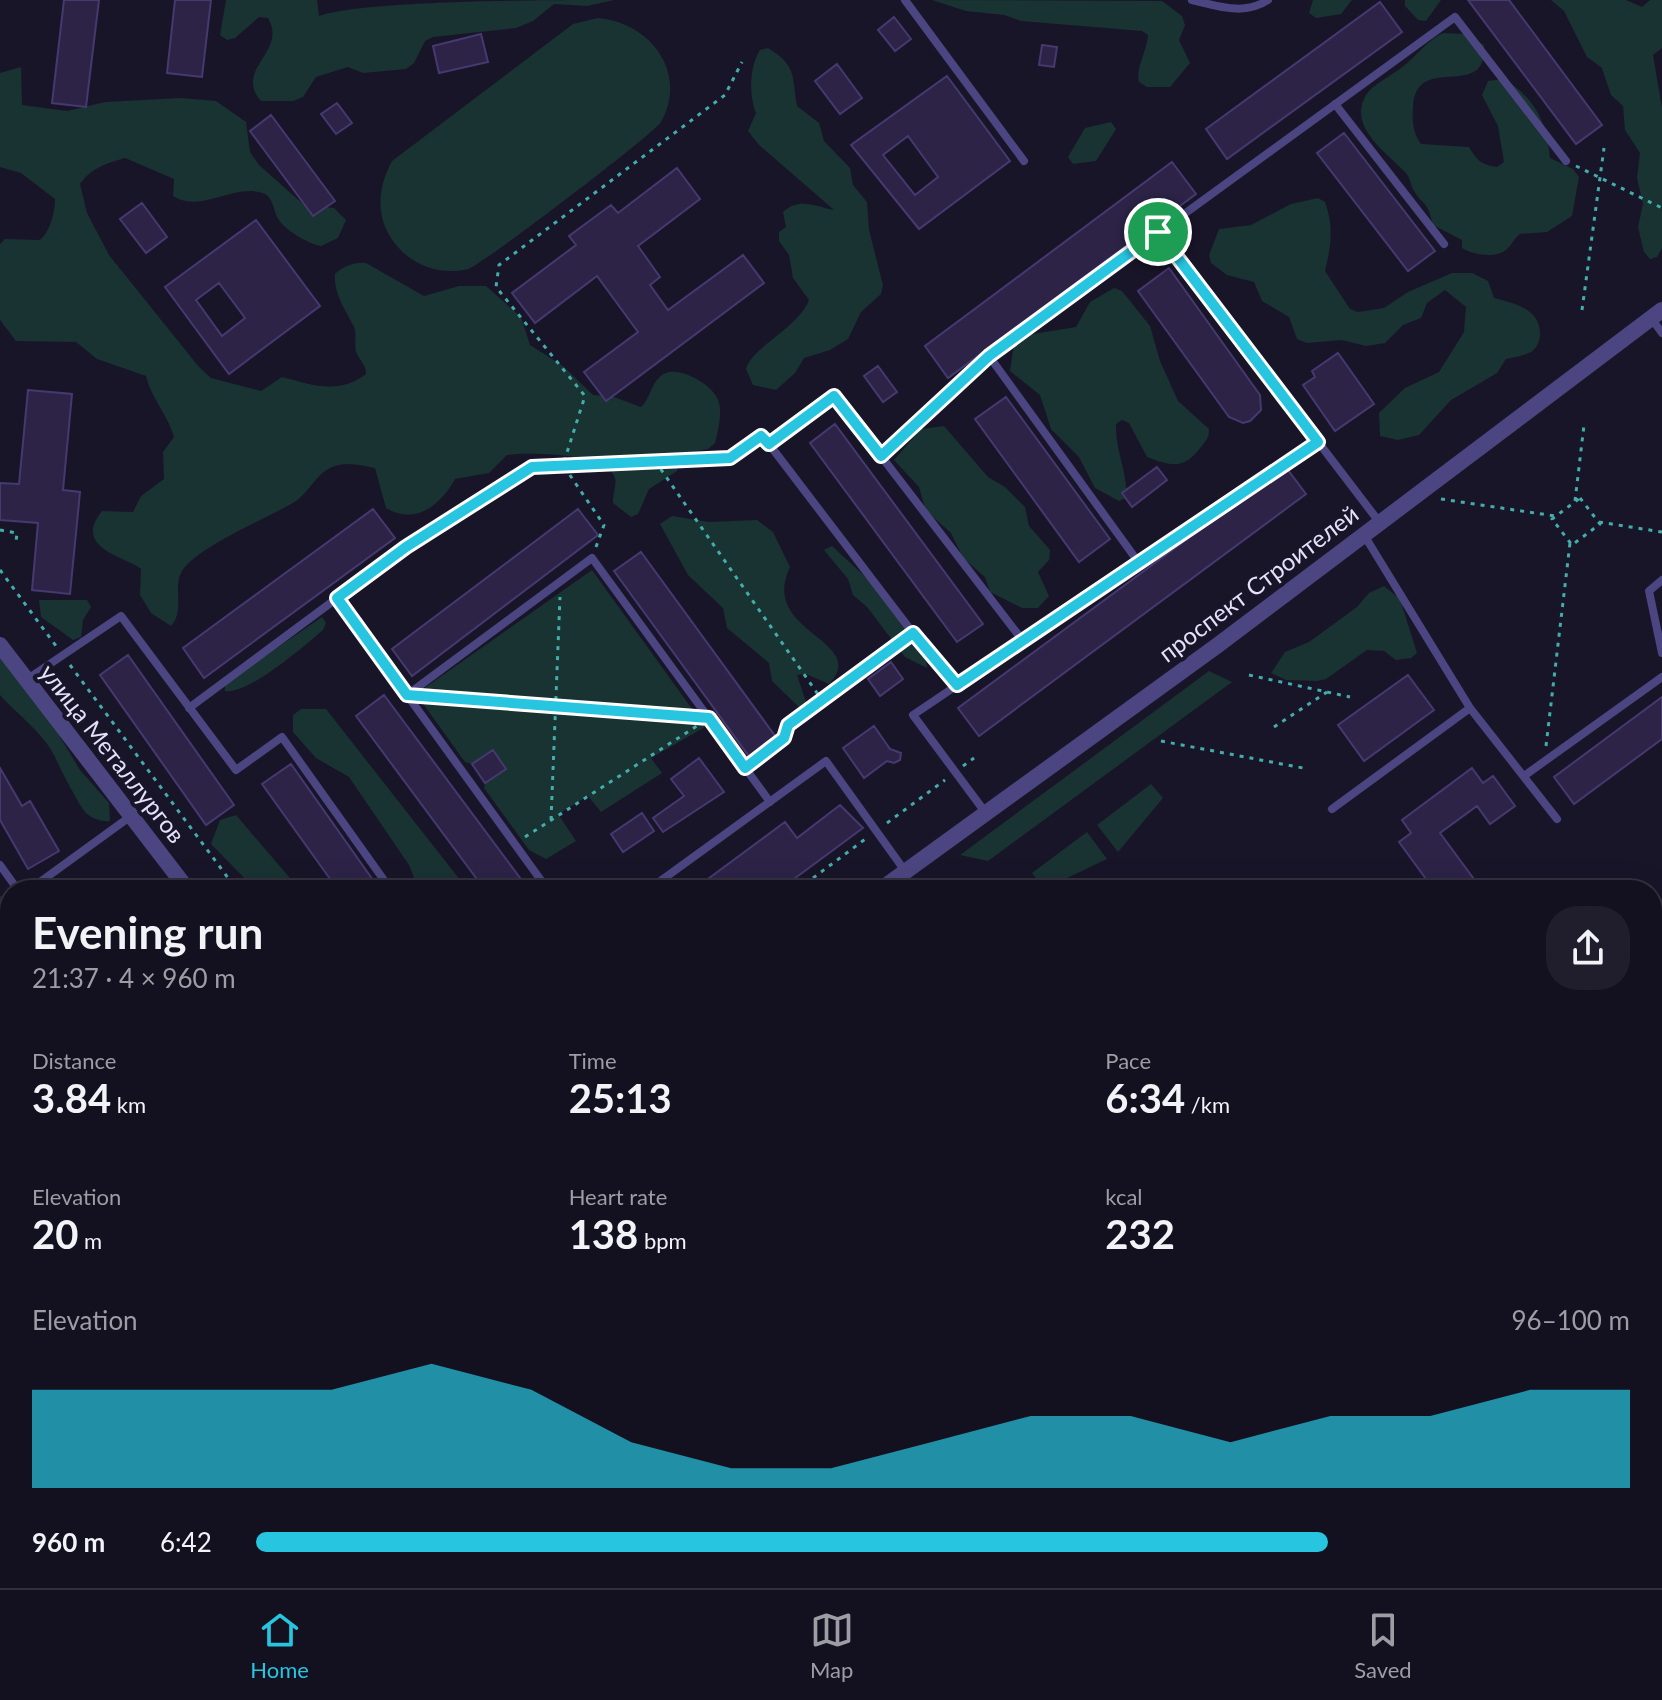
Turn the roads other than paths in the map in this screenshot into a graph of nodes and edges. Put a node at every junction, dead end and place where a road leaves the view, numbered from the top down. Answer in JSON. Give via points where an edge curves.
{"nodes":[{"id":1,"x":905,"y":0,"type":"edge"},
{"id":2,"x":1192,"y":0,"type":"edge"},
{"id":3,"x":1268,"y":0,"type":"edge"},
{"id":4,"x":1335,"y":104,"type":"junction"},
{"id":5,"x":1024,"y":161,"type":"dead end"},
{"id":6,"x":1566,"y":161,"type":"road end"},
{"id":7,"x":1158,"y":232,"type":"junction"},
{"id":8,"x":1444,"y":244,"type":"dead end"},
{"id":9,"x":1656,"y":314,"type":"edge"},
{"id":10,"x":1662,"y":333,"type":"edge"},
{"id":11,"x":989,"y":356,"type":"junction"},
{"id":12,"x":1318,"y":442,"type":"junction"},
{"id":13,"x":881,"y":456,"type":"junction"},
{"id":14,"x":1380,"y":523,"type":"junction"},
{"id":15,"x":1364,"y":535,"type":"junction"},
{"id":16,"x":406,"y":547,"type":"road end"},
{"id":17,"x":1139,"y":563,"type":"junction"},
{"id":18,"x":1662,"y":580,"type":"edge"},
{"id":19,"x":337,"y":598,"type":"junction"},
{"id":20,"x":1023,"y":641,"type":"junction"},
{"id":21,"x":0,"y":645,"type":"edge"},
{"id":22,"x":1662,"y":653,"type":"edge"},
{"id":23,"x":1662,"y":677,"type":"edge"},
{"id":24,"x":26,"y":680,"type":"junction"},
{"id":25,"x":957,"y":685,"type":"junction"},
{"id":26,"x":407,"y":695,"type":"junction"},
{"id":27,"x":189,"y":708,"type":"junction"},
{"id":28,"x":1470,"y":708,"type":"junction"},
{"id":29,"x":1524,"y":776,"type":"junction"},
{"id":30,"x":770,"y":802,"type":"junction"},
{"id":31,"x":1332,"y":809,"type":"dead end"},
{"id":32,"x":985,"y":812,"type":"junction"},
{"id":33,"x":131,"y":816,"type":"junction"},
{"id":34,"x":1557,"y":819,"type":"dead end"},
{"id":35,"x":905,"y":871,"type":"junction"},
{"id":36,"x":43,"y":880,"type":"edge"},
{"id":37,"x":180,"y":880,"type":"edge"},
{"id":38,"x":384,"y":880,"type":"edge"},
{"id":39,"x":541,"y":880,"type":"edge"},
{"id":40,"x":662,"y":880,"type":"edge"},
{"id":41,"x":893,"y":880,"type":"edge"}],
"edges":[{"from":1,"to":5,"type":"lane"},
{"from":2,"to":3,"type":"lane","via":[[1229,9],[1258,7]]},
{"from":4,"to":6,"type":"lane","via":[[1455,17]]},
{"from":4,"to":7,"type":"lane"},
{"from":4,"to":8,"type":"lane"},
{"from":7,"to":11,"type":"lane"},
{"from":7,"to":12,"type":"lane"},
{"from":9,"to":10,"type":"lane"},
{"from":9,"to":14,"type":"street","name":"проспект Строителей"},
{"from":11,"to":13,"type":"lane"},
{"from":11,"to":17,"type":"lane"},
{"from":12,"to":14,"type":"lane"},
{"from":12,"to":17,"type":"lane"},
{"from":13,"to":20,"type":"lane"},
{"from":13,"to":25,"type":"lane","via":[[834,396],[769,444]]},
{"from":14,"to":15,"type":"street","name":"проспект Строителей"},
{"from":15,"to":28,"type":"lane"},
{"from":15,"to":32,"type":"street","name":"проспект Строителей"},
{"from":16,"to":19,"type":"lane"},
{"from":17,"to":20,"type":"lane"},
{"from":18,"to":22,"type":"lane","via":[[1649,591]]},
{"from":19,"to":26,"type":"lane"},
{"from":19,"to":27,"type":"lane"},
{"from":20,"to":25,"type":"lane"},
{"from":21,"to":24,"type":"street","name":"улица Металлургов"},
{"from":23,"to":29,"type":"lane"},
{"from":24,"to":27,"type":"lane","via":[[121,616]]},
{"from":24,"to":33,"type":"street","name":"улица Металлургов"},
{"from":25,"to":32,"type":"lane","via":[[913,715]]},
{"from":26,"to":30,"type":"lane","via":[[592,558]]},
{"from":26,"to":39,"type":"lane"},
{"from":27,"to":38,"type":"lane","via":[[236,770],[282,737]]},
{"from":28,"to":29,"type":"lane"},
{"from":28,"to":31,"type":"lane"},
{"from":29,"to":34,"type":"lane"},
{"from":30,"to":35,"type":"lane","via":[[826,761]]},
{"from":30,"to":40,"type":"lane"},
{"from":32,"to":35,"type":"street","name":"проспект Строителей"},
{"from":33,"to":36,"type":"lane"},
{"from":33,"to":37,"type":"street","name":"улица Металлургов"},
{"from":35,"to":41,"type":"street","name":"проспект Строителей"}]}
